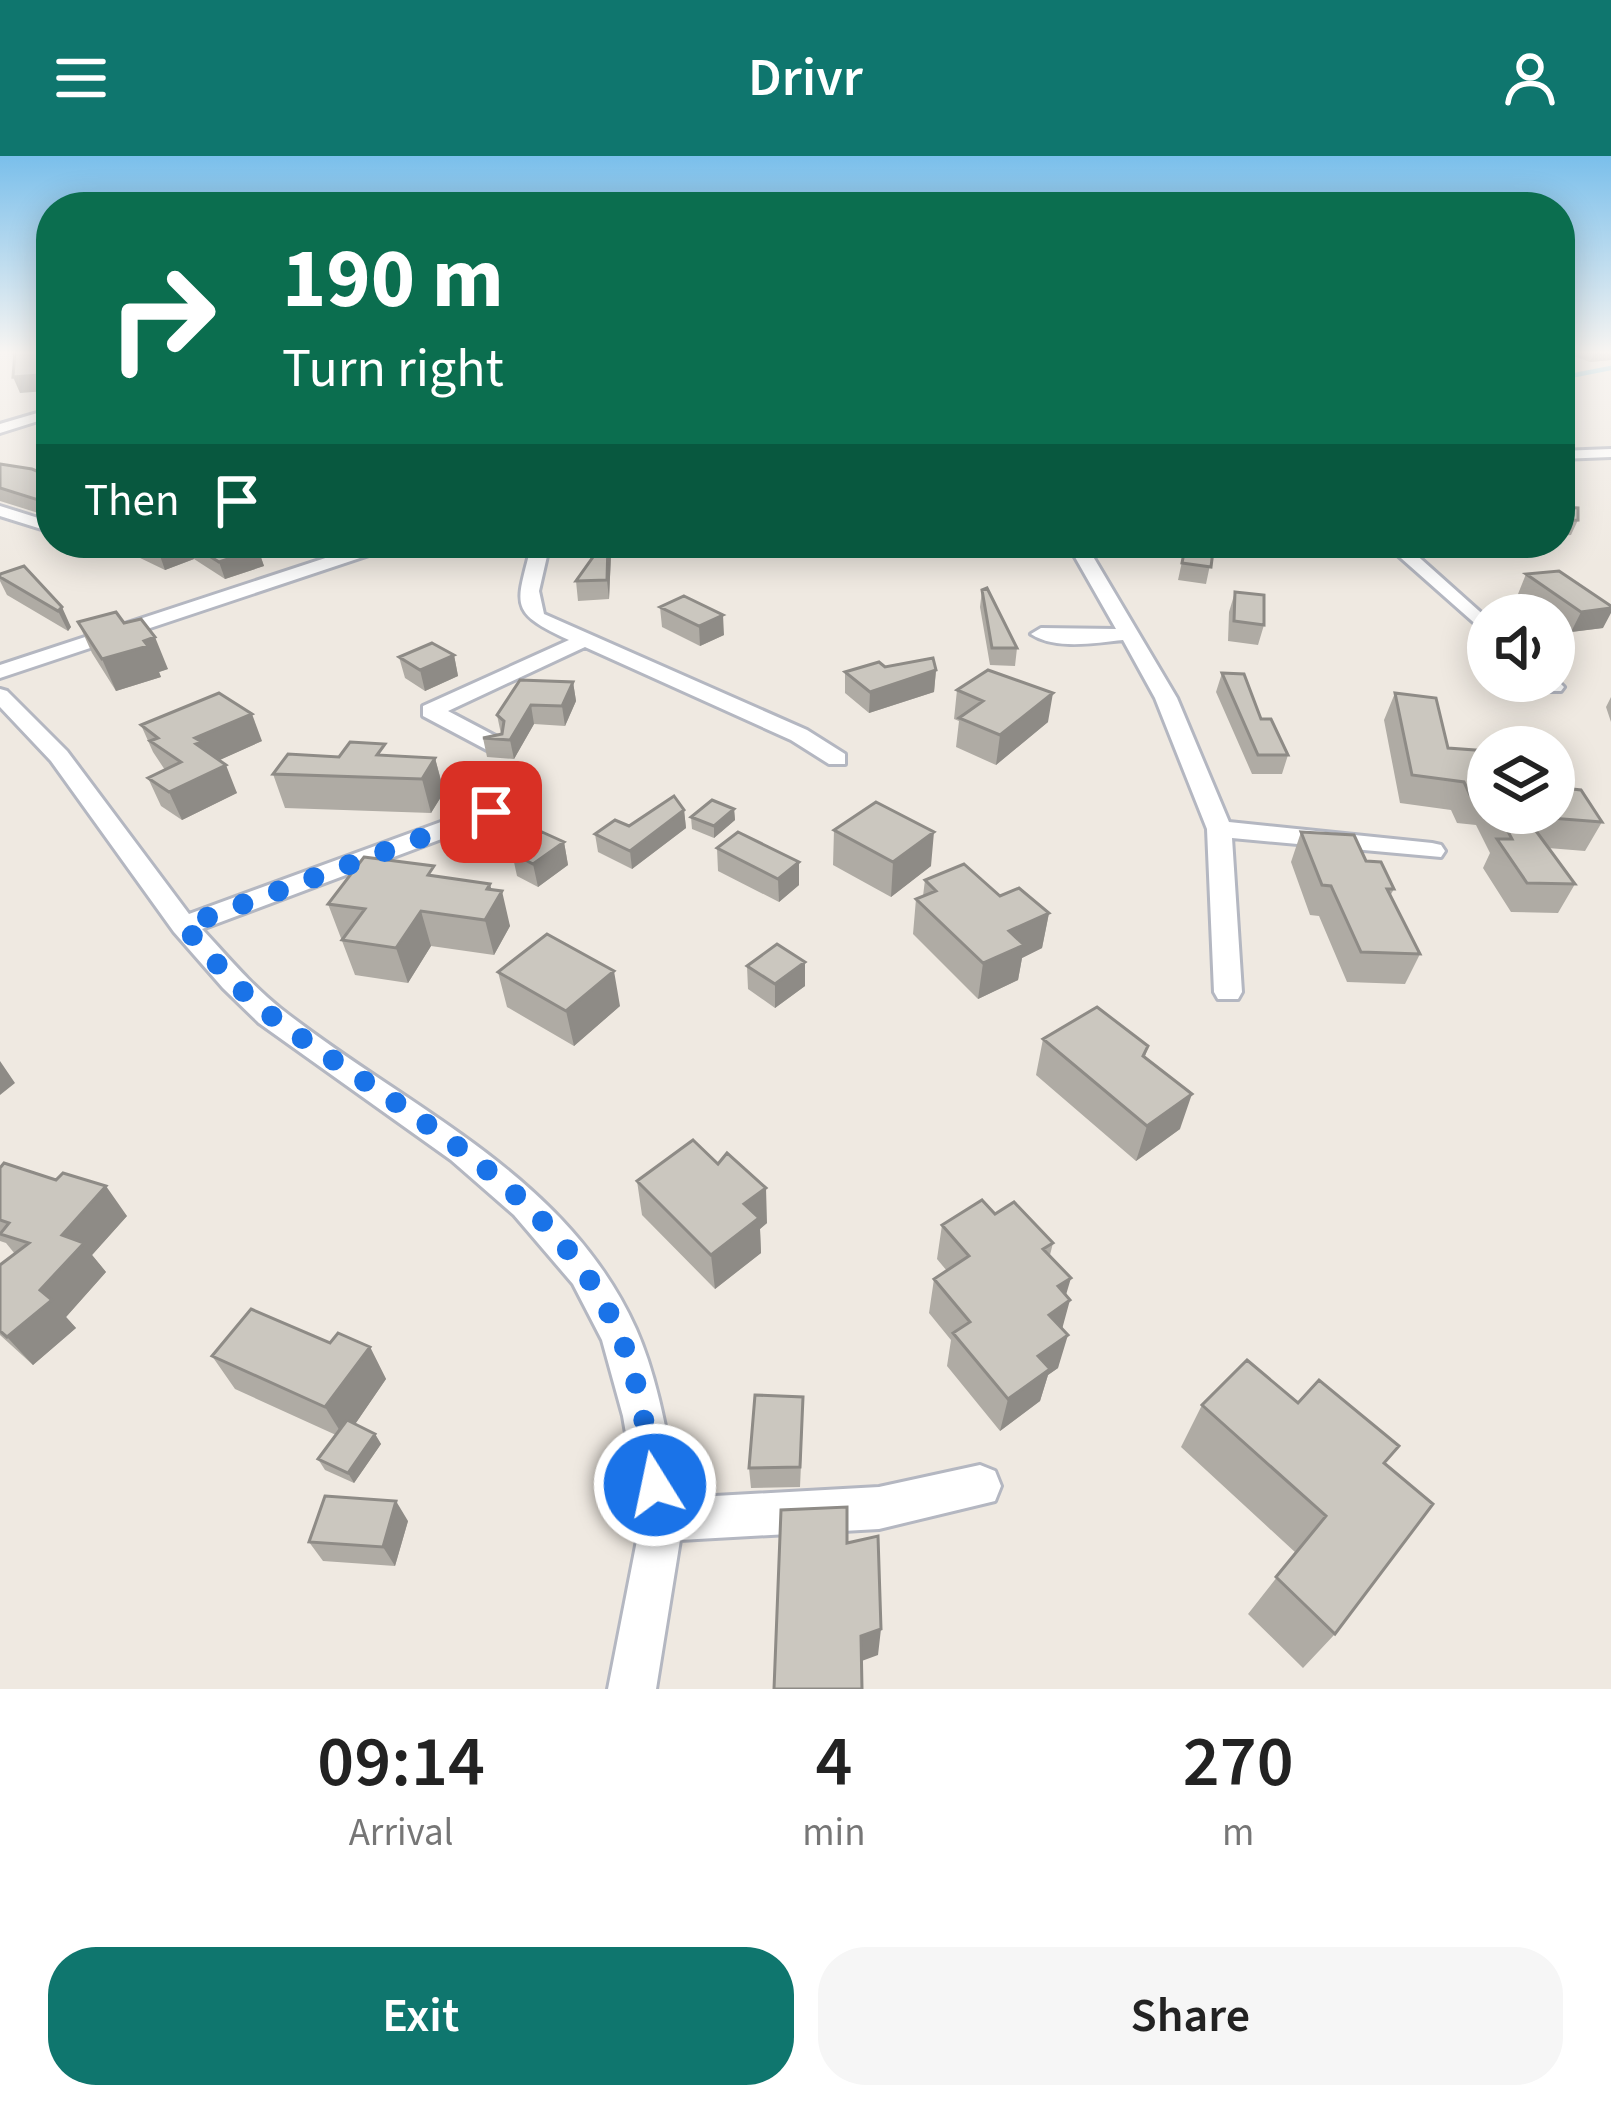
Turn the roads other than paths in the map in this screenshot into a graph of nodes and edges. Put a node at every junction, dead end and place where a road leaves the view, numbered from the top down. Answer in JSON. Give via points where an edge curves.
{"nodes":[{"id":1,"x":1611,"y":453,"type":"edge"},
{"id":2,"x":1575,"y":454,"type":"edge"},
{"id":3,"x":0,"y":511,"type":"edge"},
{"id":4,"x":36,"y":522,"type":"edge"},
{"id":5,"x":338,"y":558,"type":"edge"},
{"id":6,"x":538,"y":558,"type":"edge"},
{"id":7,"x":1085,"y":558,"type":"edge"},
{"id":8,"x":1410,"y":558,"type":"edge"},
{"id":9,"x":1467,"y":610,"type":"edge"},
{"id":10,"x":1041,"y":634,"type":"dead end"},
{"id":11,"x":1130,"y":634,"type":"junction"},
{"id":12,"x":582,"y":641,"type":"junction"},
{"id":13,"x":0,"y":672,"type":"edge"},
{"id":14,"x":0,"y":695,"type":"edge"},
{"id":15,"x":495,"y":745,"type":"edge"},
{"id":16,"x":837,"y":759,"type":"dead end"},
{"id":17,"x":491,"y":812,"type":"dead end"},
{"id":18,"x":1219,"y":829,"type":"junction"},
{"id":19,"x":1432,"y":851,"type":"dead end"},
{"id":20,"x":184,"y":926,"type":"junction"},
{"id":21,"x":1228,"y":992,"type":"dead end"},
{"id":22,"x":980,"y":1486,"type":"dead end"},
{"id":23,"x":662,"y":1520,"type":"junction"},
{"id":24,"x":632,"y":1689,"type":"edge"}],
"edges":[{"from":1,"to":2,"type":"street"},
{"from":3,"to":4,"type":"street"},
{"from":5,"to":13,"type":"street"},
{"from":6,"to":12,"type":"street","via":[[528,606]]},
{"from":7,"to":11,"type":"street"},
{"from":8,"to":9,"type":"street"},
{"from":10,"to":11,"type":"street"},
{"from":11,"to":18,"type":"street","via":[[1166,698]]},
{"from":12,"to":15,"type":"street","via":[[431,711]]},
{"from":12,"to":16,"type":"street"},
{"from":14,"to":20,"type":"street","via":[[104,811]]},
{"from":17,"to":20,"type":"street"},
{"from":18,"to":19,"type":"street"},
{"from":18,"to":21,"type":"street"},
{"from":20,"to":23,"type":"street","via":[[269,1015],[463,1150],[586,1273],[620,1336]]},
{"from":22,"to":23,"type":"street","via":[[880,1508]]},
{"from":23,"to":24,"type":"street"}]}
